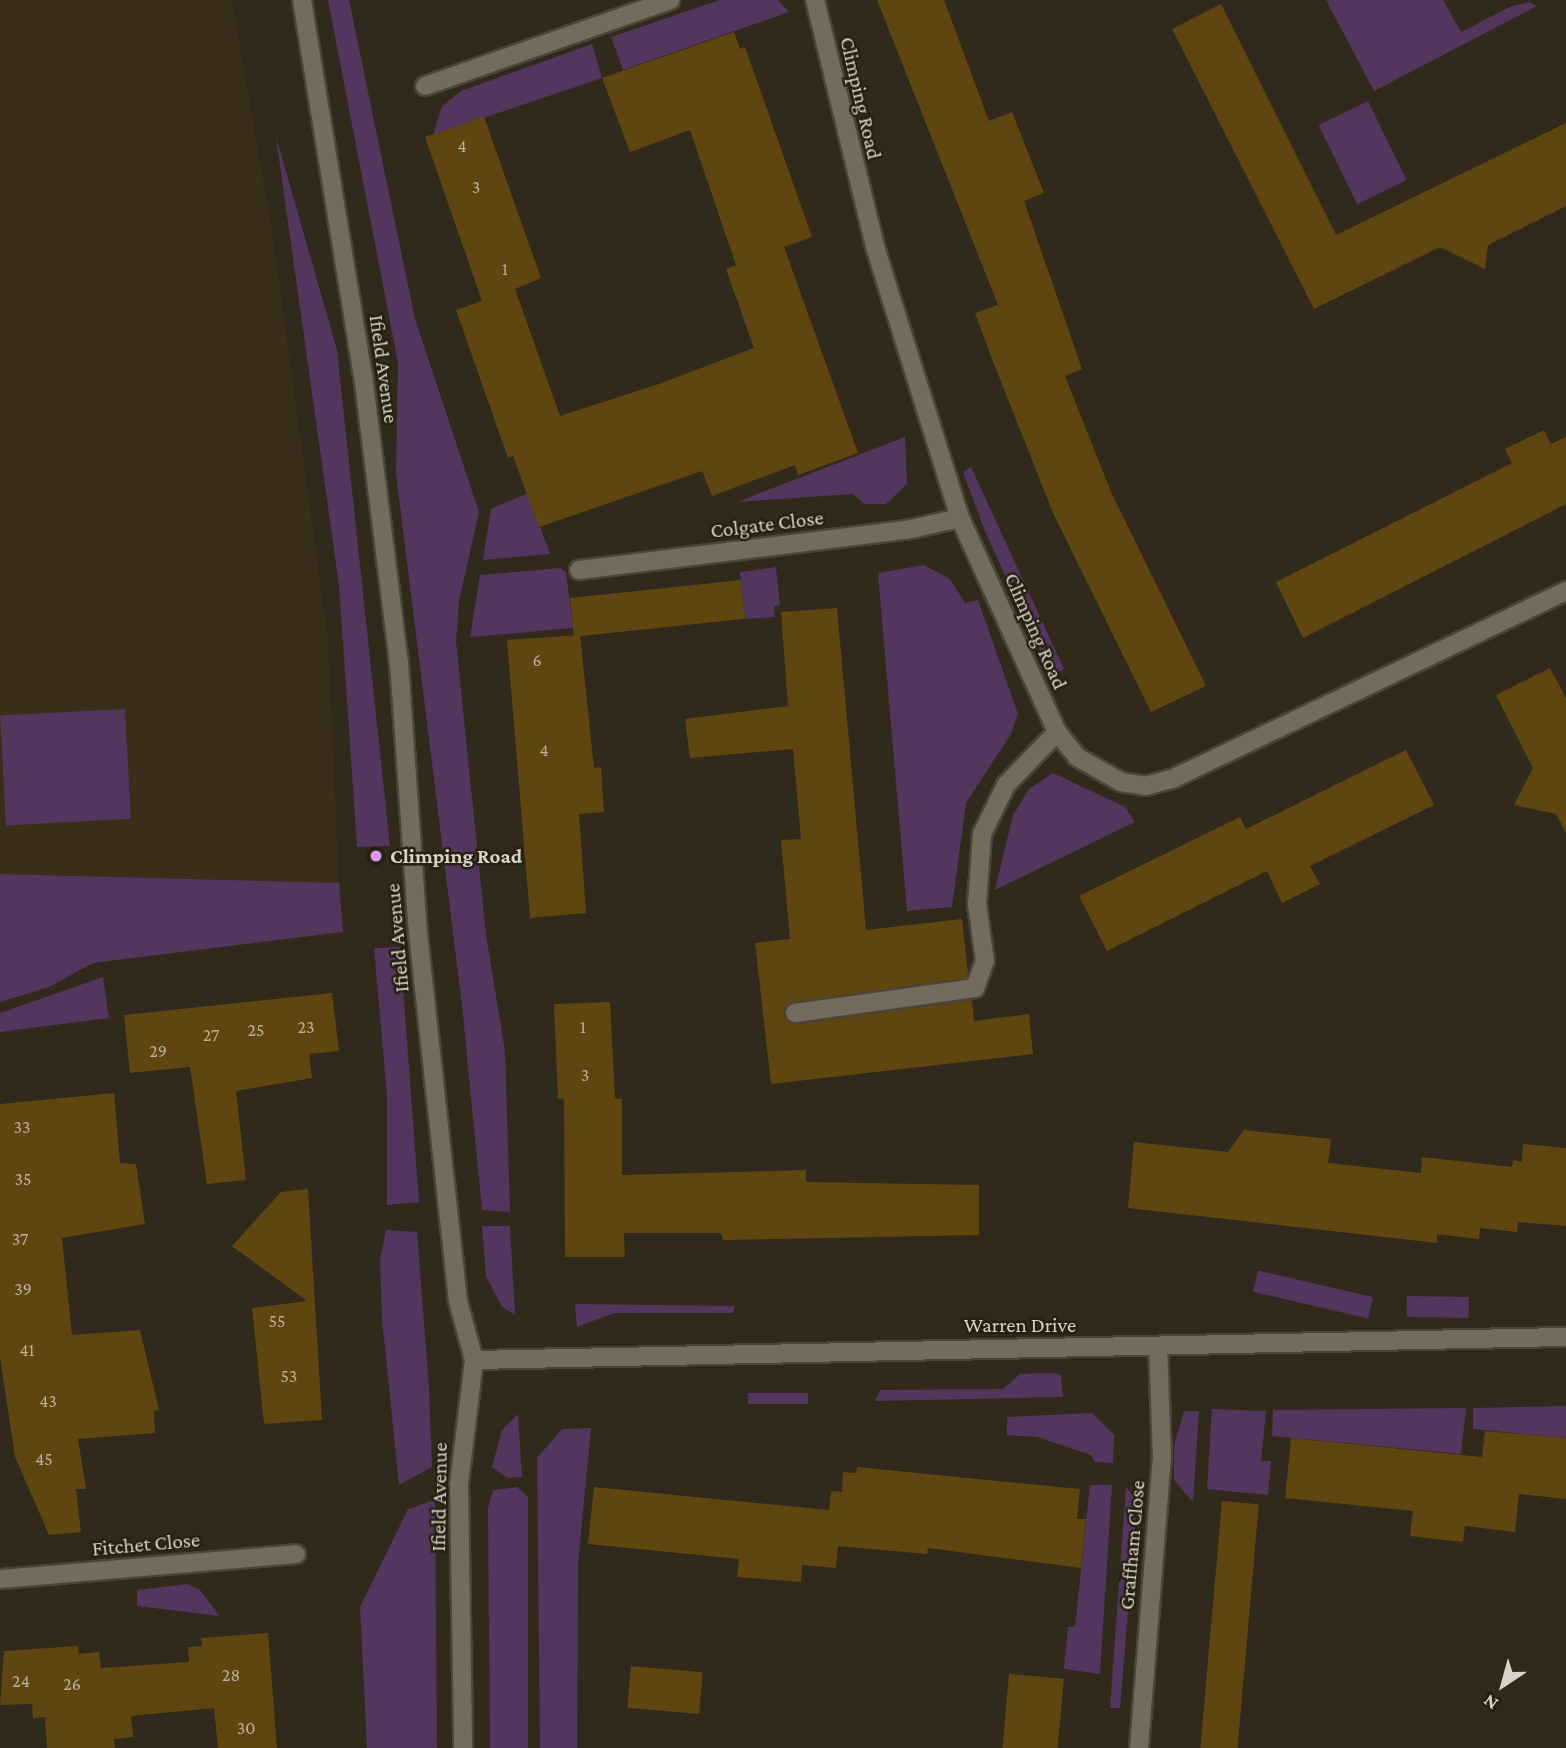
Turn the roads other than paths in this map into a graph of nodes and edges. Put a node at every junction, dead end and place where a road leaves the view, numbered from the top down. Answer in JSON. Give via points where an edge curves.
{"nodes":[{"id":1,"x":302,"y":0,"type":"edge"},
{"id":2,"x":670,"y":0,"type":"edge"},
{"id":3,"x":815,"y":0,"type":"edge"},
{"id":4,"x":425,"y":86,"type":"dead end"},
{"id":5,"x":960,"y":518,"type":"junction"},
{"id":6,"x":579,"y":570,"type":"dead end"},
{"id":7,"x":1566,"y":590,"type":"edge"},
{"id":8,"x":1056,"y":732,"type":"junction"},
{"id":9,"x":795,"y":1013,"type":"dead end"},
{"id":10,"x":1566,"y":1337,"type":"edge"},
{"id":11,"x":1158,"y":1346,"type":"junction"},
{"id":12,"x":474,"y":1360,"type":"junction"},
{"id":13,"x":296,"y":1555,"type":"dead end"},
{"id":14,"x":0,"y":1579,"type":"edge"},
{"id":15,"x":463,"y":1748,"type":"edge"},
{"id":16,"x":1139,"y":1748,"type":"edge"}],
"edges":[{"from":1,"to":12,"type":"street","name":"Ifield Avenue","via":[[365,389],[398,662],[418,933],[458,1301]]},
{"from":2,"to":4,"type":"street"},
{"from":3,"to":5,"type":"street","name":"Climping Road","via":[[876,250]]},
{"from":5,"to":6,"type":"street","name":"Colgate Close","via":[[906,530]]},
{"from":5,"to":8,"type":"street","name":"Climping Road"},
{"from":7,"to":8,"type":"street","name":"Climping Road","via":[[1172,779],[1145,786],[1121,782],[1077,757]]},
{"from":8,"to":9,"type":"street","via":[[1006,785],[982,834],[977,904],[985,961],[975,988]]},
{"from":10,"to":11,"type":"street","name":"Warren Drive"},
{"from":11,"to":12,"type":"street","name":"Warren Drive"},
{"from":11,"to":16,"type":"street","name":"Graffham Close","via":[[1162,1458]]},
{"from":12,"to":15,"type":"street","name":"Ifield Avenue","via":[[459,1484]]},
{"from":13,"to":14,"type":"street","name":"Fitchet Close"}]}
